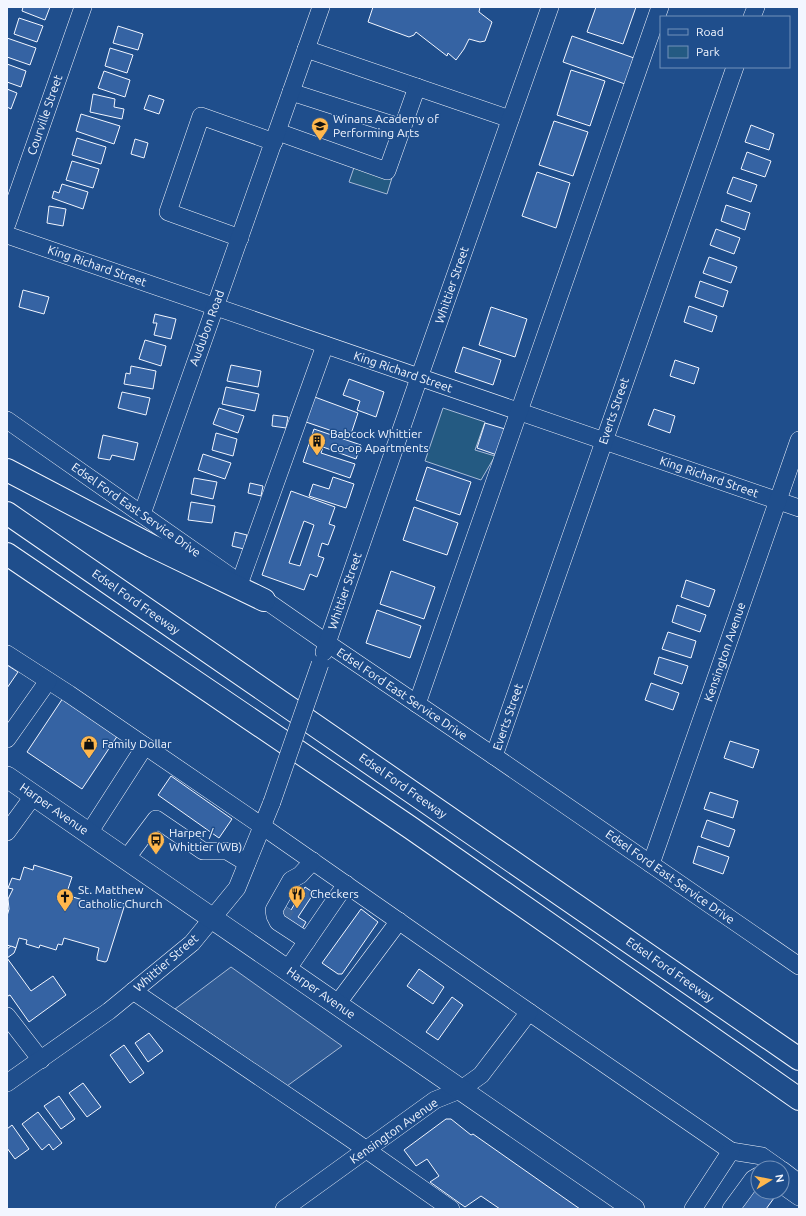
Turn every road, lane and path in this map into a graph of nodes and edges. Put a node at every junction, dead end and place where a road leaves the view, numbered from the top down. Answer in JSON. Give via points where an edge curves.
{"nodes":[{"id":1,"x":82,"y":7,"type":"edge"},
{"id":2,"x":321,"y":7,"type":"edge"},
{"id":3,"x":550,"y":7,"type":"edge"},
{"id":4,"x":660,"y":7,"type":"edge"},
{"id":5,"x":306,"y":49,"type":"junction"},
{"id":6,"x":735,"y":68,"type":"edge"},
{"id":7,"x":417,"y":87,"type":"junction"},
{"id":8,"x":291,"y":92,"type":"junction"},
{"id":9,"x":510,"y":119,"type":"junction"},
{"id":10,"x":402,"y":128,"type":"junction"},
{"id":11,"x":276,"y":137,"type":"junction"},
{"id":12,"x":7,"y":224,"type":"edge"},
{"id":13,"x":7,"y":235,"type":"edge"},
{"id":14,"x":240,"y":238,"type":"junction"},
{"id":15,"x":214,"y":307,"type":"junction"},
{"id":16,"x":325,"y":345,"type":"junction"},
{"id":17,"x":419,"y":378,"type":"junction"},
{"id":18,"x":518,"y":412,"type":"junction"},
{"id":19,"x":7,"y":420,"type":"edge"},
{"id":20,"x":799,"y":440,"type":"edge"},
{"id":21,"x":604,"y":441,"type":"junction"},
{"id":22,"x":7,"y":470,"type":"edge"},
{"id":23,"x":778,"y":500,"type":"junction"},
{"id":24,"x":799,"y":508,"type":"edge"},
{"id":25,"x":7,"y":513,"type":"edge"},
{"id":26,"x":142,"y":514,"type":"junction"},
{"id":27,"x":7,"y":554,"type":"edge"},
{"id":28,"x":240,"y":582,"type":"junction"},
{"id":29,"x":264,"y":600,"type":"junction"},
{"id":30,"x":327,"y":643,"type":"junction"},
{"id":31,"x":7,"y":654,"type":"edge"},
{"id":32,"x":48,"y":681,"type":"junction"},
{"id":33,"x":416,"y":704,"type":"junction"},
{"id":34,"x":7,"y":739,"type":"edge"},
{"id":35,"x":145,"y":746,"type":"junction"},
{"id":36,"x":494,"y":756,"type":"junction"},
{"id":37,"x":7,"y":777,"type":"edge"},
{"id":38,"x":34,"y":795,"type":"junction"},
{"id":39,"x":262,"y":826,"type":"junction"},
{"id":40,"x":7,"y":832,"type":"edge"},
{"id":41,"x":89,"y":833,"type":"junction"},
{"id":42,"x":126,"y":859,"type":"junction"},
{"id":43,"x":309,"y":859,"type":"junction"},
{"id":44,"x":247,"y":863,"type":"junction"},
{"id":45,"x":651,"y":864,"type":"junction"},
{"id":46,"x":346,"y":884,"type":"junction"},
{"id":47,"x":213,"y":918,"type":"junction"},
{"id":48,"x":399,"y":921,"type":"junction"},
{"id":49,"x":307,"y":941,"type":"junction"},
{"id":50,"x":799,"y":966,"type":"edge"},
{"id":51,"x":287,"y":970,"type":"junction"},
{"id":52,"x":133,"y":991,"type":"junction"},
{"id":53,"x":337,"y":1004,"type":"junction"},
{"id":54,"x":529,"y":1012,"type":"junction"},
{"id":55,"x":7,"y":1016,"type":"edge"},
{"id":56,"x":799,"y":1059,"type":"edge"},
{"id":57,"x":41,"y":1060,"type":"junction"},
{"id":58,"x":8,"y":1080,"type":"edge"},
{"id":59,"x":460,"y":1090,"type":"junction"},
{"id":60,"x":799,"y":1099,"type":"edge"},
{"id":61,"x":366,"y":1150,"type":"junction"},
{"id":62,"x":731,"y":1151,"type":"junction"},
{"id":63,"x":768,"y":1160,"type":"edge"},
{"id":64,"x":790,"y":1176,"type":"edge"},
{"id":65,"x":750,"y":1183,"type":"edge"},
{"id":66,"x":799,"y":1183,"type":"edge"},
{"id":67,"x":790,"y":1191,"type":"edge"},
{"id":68,"x":799,"y":1197,"type":"edge"},
{"id":69,"x":284,"y":1209,"type":"edge"},
{"id":70,"x":451,"y":1209,"type":"edge"},
{"id":71,"x":634,"y":1209,"type":"edge"},
{"id":72,"x":693,"y":1209,"type":"edge"},
{"id":73,"x":731,"y":1209,"type":"edge"}],
"edges":[{"from":1,"to":12,"type":"street","name":"Courville Street"},
{"from":2,"to":5,"type":"street","name":"Audubon Road"},
{"from":3,"to":9,"type":"street","name":"Whittier Street"},
{"from":4,"to":18,"type":"street"},
{"from":5,"to":7,"type":"street"},
{"from":5,"to":8,"type":"street","name":"Audubon Road"},
{"from":6,"to":21,"type":"street","name":"Everts Street"},
{"from":7,"to":9,"type":"street"},
{"from":7,"to":10,"type":"street"},
{"from":8,"to":10,"type":"street"},
{"from":8,"to":11,"type":"street","name":"Audubon Road"},
{"from":9,"to":17,"type":"street","name":"Whittier Street"},
{"from":10,"to":11,"type":"street","via":[[387,171]]},
{"from":11,"to":14,"type":"street","name":"Audubon Road"},
{"from":11,"to":14,"type":"street","via":[[201,116],[168,212]]},
{"from":13,"to":15,"type":"street","name":"King Richard Street"},
{"from":14,"to":15,"type":"street","name":"Audubon Road"},
{"from":15,"to":16,"type":"street","name":"King Richard Street"},
{"from":15,"to":26,"type":"street","name":"Audubon Road"},
{"from":16,"to":17,"type":"street","name":"King Richard Street"},
{"from":16,"to":28,"type":"street"},
{"from":17,"to":18,"type":"street","name":"King Richard Street"},
{"from":17,"to":30,"type":"street","name":"Whittier Street"},
{"from":18,"to":21,"type":"street","name":"King Richard Street"},
{"from":18,"to":33,"type":"street"},
{"from":19,"to":26,"type":"street","name":"Edsel Ford East Service Drive"},
{"from":20,"to":23,"type":"street","name":"Kensington Avenue"},
{"from":21,"to":23,"type":"street","name":"King Richard Street"},
{"from":21,"to":36,"type":"street","name":"Everts Street"},
{"from":22,"to":29,"type":"highway","via":[[152,546]]},
{"from":23,"to":24,"type":"street","name":"King Richard Street"},
{"from":23,"to":45,"type":"street","name":"Kensington Avenue"},
{"from":25,"to":56,"type":"highway","name":"Edsel Ford Freeway"},
{"from":26,"to":28,"type":"street","name":"Edsel Ford East Service Drive"},
{"from":27,"to":60,"type":"highway","via":[[411,828]]},
{"from":28,"to":29,"type":"street","name":"Edsel Ford East Service Drive"},
{"from":29,"to":30,"type":"street","name":"Edsel Ford East Service Drive"},
{"from":30,"to":33,"type":"street","name":"Edsel Ford East Service Drive"},
{"from":30,"to":39,"type":"street","name":"Whittier Street","bridge":true},
{"from":31,"to":32,"type":"street"},
{"from":32,"to":34,"type":"street"},
{"from":32,"to":35,"type":"street"},
{"from":33,"to":36,"type":"street","name":"Edsel Ford East Service Drive"},
{"from":35,"to":39,"type":"street"},
{"from":35,"to":41,"type":"street"},
{"from":36,"to":45,"type":"street","name":"Edsel Ford East Service Drive"},
{"from":37,"to":38,"type":"main road","name":"Harper Avenue"},
{"from":38,"to":40,"type":"street"},
{"from":38,"to":41,"type":"main road","name":"Harper Avenue"},
{"from":39,"to":43,"type":"street"},
{"from":39,"to":44,"type":"street","name":"Whittier Street"},
{"from":41,"to":42,"type":"main road","name":"Harper Avenue"},
{"from":42,"to":44,"type":"street","via":[[156,819],[203,851],[227,851]]},
{"from":42,"to":47,"type":"main road","name":"Harper Avenue"},
{"from":43,"to":46,"type":"street"},
{"from":43,"to":49,"type":"street","via":[[300,875],[291,880],[274,910],[278,922],[284,916]]},
{"from":44,"to":47,"type":"street","name":"Whittier Street","via":[[237,888]]},
{"from":45,"to":50,"type":"street","name":"Edsel Ford East Service Drive"},
{"from":46,"to":48,"type":"street"},
{"from":46,"to":49,"type":"street"},
{"from":47,"to":51,"type":"main road","name":"Harper Avenue"},
{"from":47,"to":52,"type":"street","name":"Whittier Street","via":[[192,944]]},
{"from":48,"to":53,"type":"street"},
{"from":48,"to":54,"type":"street"},
{"from":49,"to":51,"type":"street"},
{"from":51,"to":53,"type":"main road","name":"Harper Avenue"},
{"from":52,"to":57,"type":"street","name":"Whittier Street"},
{"from":52,"to":61,"type":"street"},
{"from":53,"to":59,"type":"main road","name":"Harper Avenue"},
{"from":54,"to":59,"type":"street","name":"Kensington Avenue","via":[[480,1075]]},
{"from":54,"to":62,"type":"street"},
{"from":55,"to":57,"type":"street"},
{"from":57,"to":58,"type":"street","name":"Whittier Street"},
{"from":59,"to":61,"type":"street","name":"Kensington Avenue","via":[[435,1100]]},
{"from":59,"to":71,"type":"main road","name":"Harper Avenue"},
{"from":61,"to":69,"type":"street","name":"Kensington Avenue"},
{"from":61,"to":70,"type":"street"},
{"from":62,"to":63,"type":"street","via":[[762,1156]]},
{"from":62,"to":72,"type":"street"},
{"from":64,"to":66,"type":"street"},
{"from":65,"to":73,"type":"street"},
{"from":67,"to":68,"type":"street"}]}
